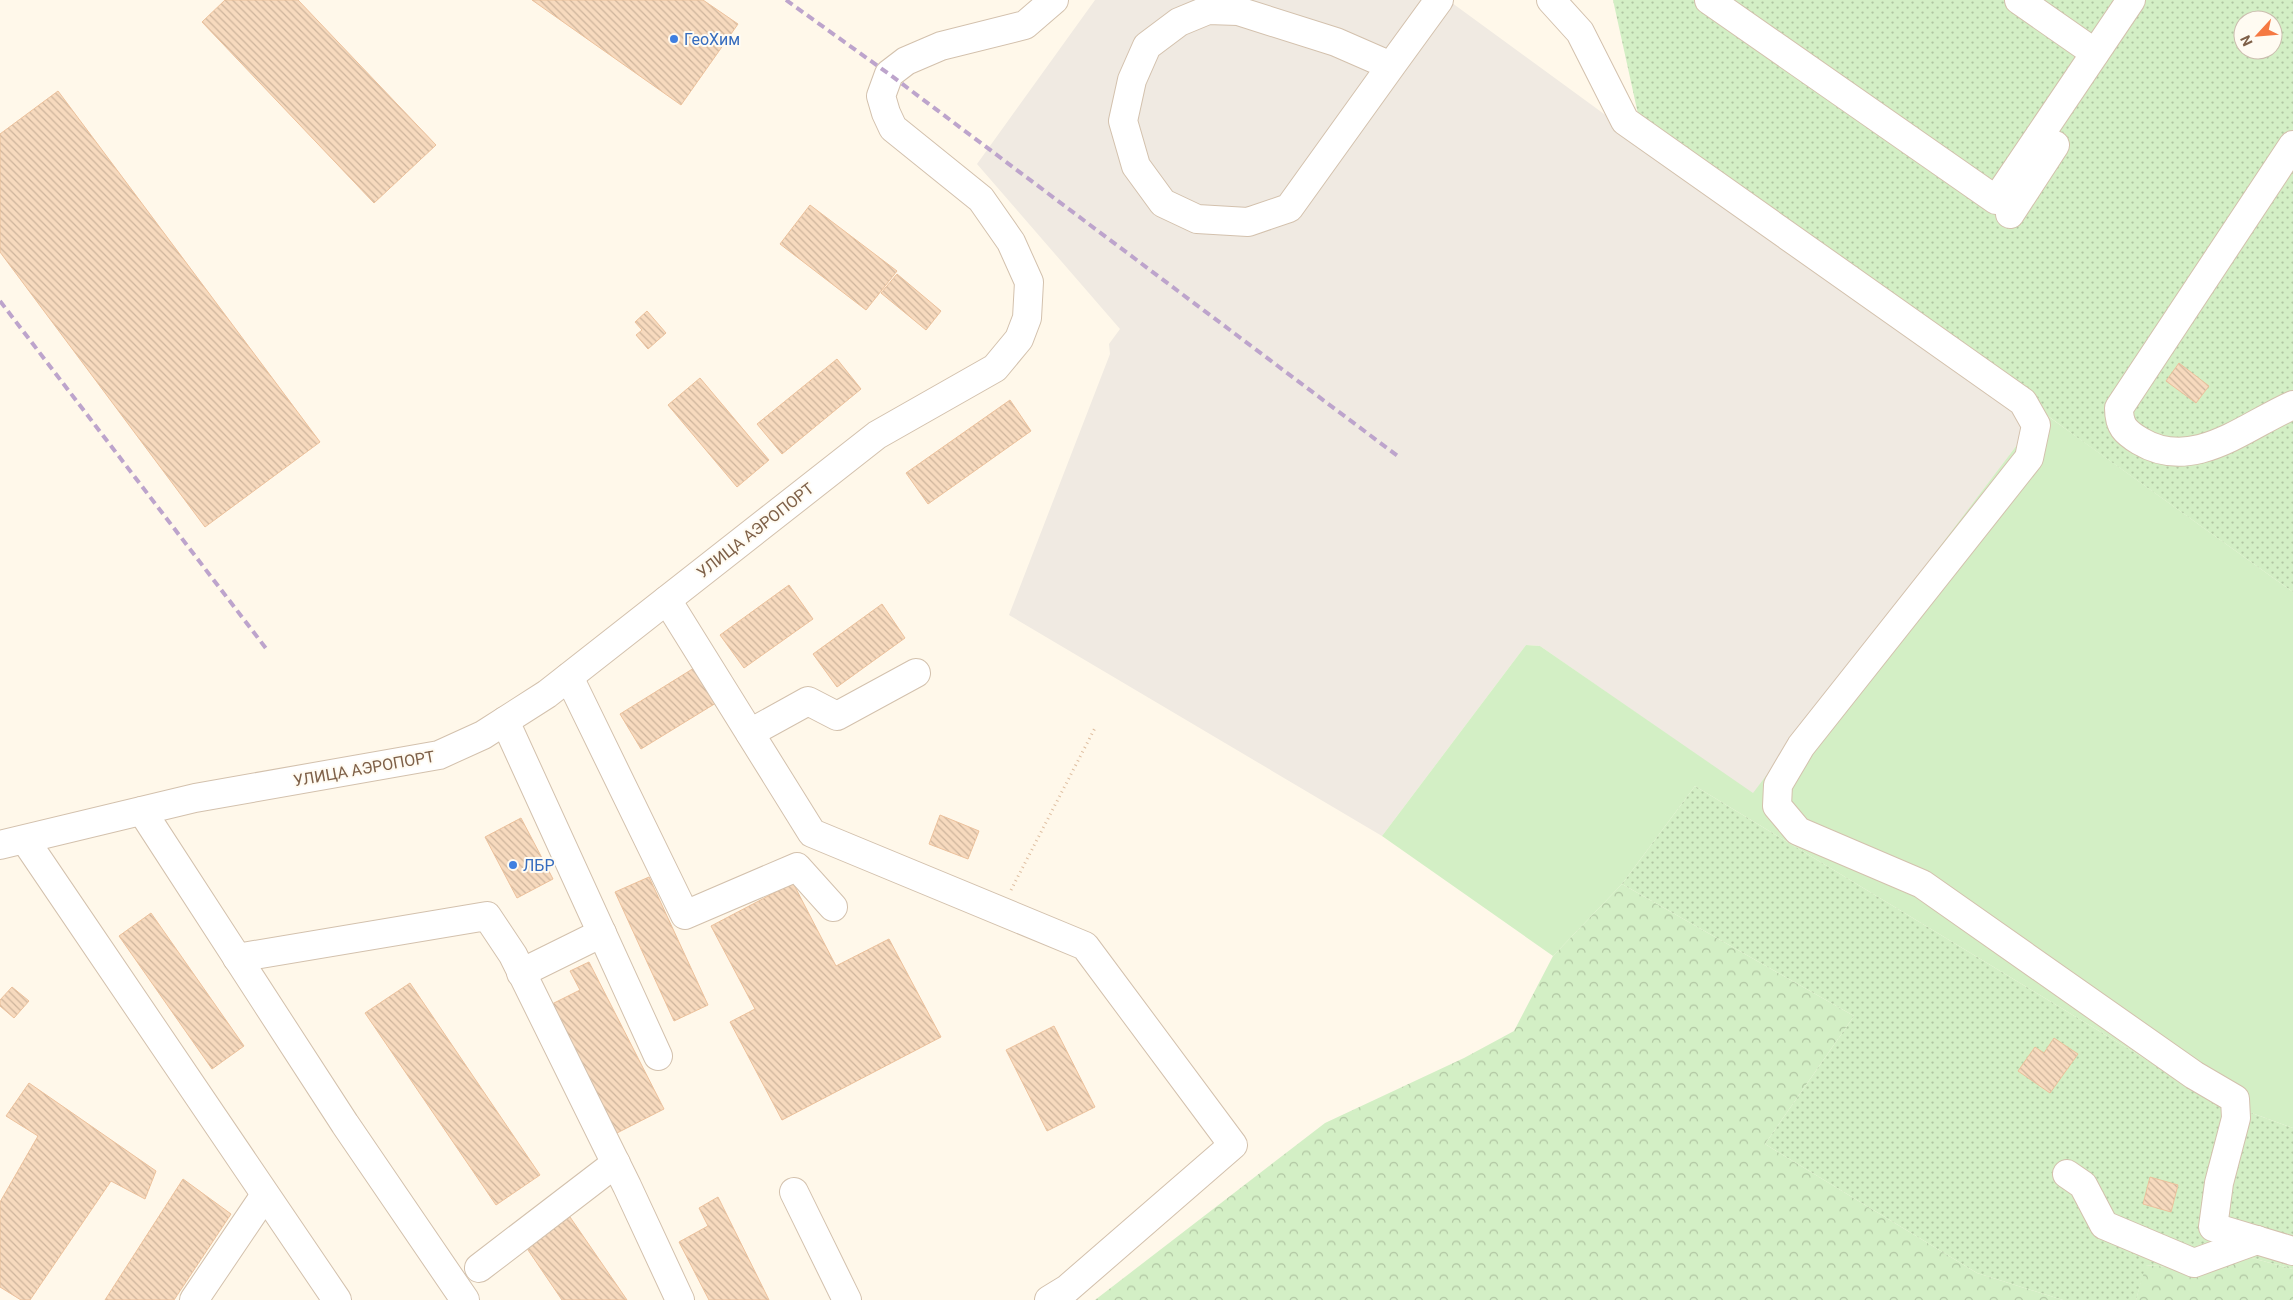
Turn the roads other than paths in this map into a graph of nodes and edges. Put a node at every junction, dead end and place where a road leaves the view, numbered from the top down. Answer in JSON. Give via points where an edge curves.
{"nodes":[{"id":1,"x":1054,"y":0,"type":"edge"},
{"id":2,"x":1439,"y":0,"type":"edge"},
{"id":3,"x":1552,"y":0,"type":"edge"},
{"id":4,"x":1709,"y":0,"type":"edge"},
{"id":5,"x":2019,"y":0,"type":"edge"},
{"id":6,"x":2130,"y":0,"type":"edge"},
{"id":7,"x":2150,"y":0,"type":"edge"},
{"id":8,"x":2095,"y":53,"type":"junction"},
{"id":9,"x":1391,"y":66,"type":"junction"},
{"id":10,"x":2293,"y":145,"type":"edge"},
{"id":11,"x":2010,"y":214,"type":"dead end"},
{"id":12,"x":2293,"y":405,"type":"edge"},
{"id":13,"x":666,"y":600,"type":"junction"},
{"id":14,"x":916,"y":673,"type":"dead end"},
{"id":15,"x":569,"y":677,"type":"junction"},
{"id":16,"x":505,"y":721,"type":"junction"},
{"id":17,"x":750,"y":733,"type":"junction"},
{"id":18,"x":142,"y":811,"type":"junction"},
{"id":19,"x":13,"y":842,"type":"edge"},
{"id":20,"x":832,"y":907,"type":"dead end"},
{"id":21,"x":602,"y":933,"type":"junction"},
{"id":22,"x":237,"y":958,"type":"junction"},
{"id":23,"x":521,"y":973,"type":"junction"},
{"id":24,"x":658,"y":1056,"type":"dead end"},
{"id":25,"x":616,"y":1163,"type":"junction"},
{"id":26,"x":2067,"y":1174,"type":"dead end"},
{"id":27,"x":794,"y":1192,"type":"dead end"},
{"id":28,"x":265,"y":1195,"type":"junction"},
{"id":29,"x":2257,"y":1240,"type":"junction"},
{"id":30,"x":2293,"y":1251,"type":"edge"},
{"id":31,"x":479,"y":1268,"type":"dead end"},
{"id":32,"x":194,"y":1300,"type":"edge"},
{"id":33,"x":337,"y":1300,"type":"edge"},
{"id":34,"x":465,"y":1300,"type":"edge"},
{"id":35,"x":680,"y":1300,"type":"edge"},
{"id":36,"x":847,"y":1300,"type":"edge"},
{"id":37,"x":1050,"y":1300,"type":"edge"}],
"edges":[{"from":1,"to":13,"type":"street","name":"УЛИЦА АЭРОПОРТ","via":[[1025,25],[941,46],[906,61],[889,74],[881,96],[893,128],[981,199],[1011,242],[1029,282],[1027,318],[1019,339],[994,368],[877,435]]},
{"from":2,"to":9,"type":"street"},
{"from":3,"to":29,"type":"street","via":[[1580,32],[1625,121],[2023,402],[2028,410],[2036,425],[2029,458],[1801,746],[1778,785],[1777,806],[1798,831],[1922,884],[2194,1075],[2235,1099],[2236,1118],[2219,1183],[2214,1226]]},
{"from":4,"to":8,"type":"street","via":[[1996,200]]},
{"from":5,"to":8,"type":"street"},
{"from":6,"to":8,"type":"street"},
{"from":7,"to":11,"type":"street"},
{"from":9,"to":9,"type":"street","via":[[1336,42],[1238,11],[1208,10],[1178,22],[1147,46],[1132,80],[1124,121],[1136,166],[1163,203],[1197,219],[1248,222],[1288,208]]},
{"from":10,"to":12,"type":"street","via":[[2119,408],[2119,420],[2126,432],[2153,448],[2183,452],[2217,444]]},
{"from":13,"to":15,"type":"street","name":"УЛИЦА АЭРОПОРТ"},
{"from":13,"to":17,"type":"street"},
{"from":14,"to":17,"type":"street","via":[[837,716],[808,701]]},
{"from":15,"to":16,"type":"street","name":"УЛИЦА АЭРОПОРТ"},
{"from":15,"to":20,"type":"street","via":[[685,915],[797,867]]},
{"from":16,"to":18,"type":"street","name":"УЛИЦА АЭРОПОРТ","via":[[439,755],[195,798]]},
{"from":16,"to":21,"type":"street"},
{"from":17,"to":37,"type":"street","via":[[812,833],[1085,946],[1233,1146],[1067,1289]]},
{"from":18,"to":19,"type":"street","name":"УЛИЦА АЭРОПОРТ"},
{"from":18,"to":22,"type":"street"},
{"from":19,"to":28,"type":"street"},
{"from":21,"to":23,"type":"street"},
{"from":21,"to":24,"type":"street"},
{"from":22,"to":23,"type":"street","via":[[487,916]]},
{"from":22,"to":34,"type":"street"},
{"from":23,"to":25,"type":"street"},
{"from":25,"to":31,"type":"street"},
{"from":25,"to":35,"type":"street"},
{"from":26,"to":29,"type":"street","via":[[2083,1185],[2104,1225],[2194,1263]]},
{"from":27,"to":36,"type":"street"},
{"from":28,"to":32,"type":"street"},
{"from":28,"to":33,"type":"street"},
{"from":29,"to":30,"type":"street"}]}
